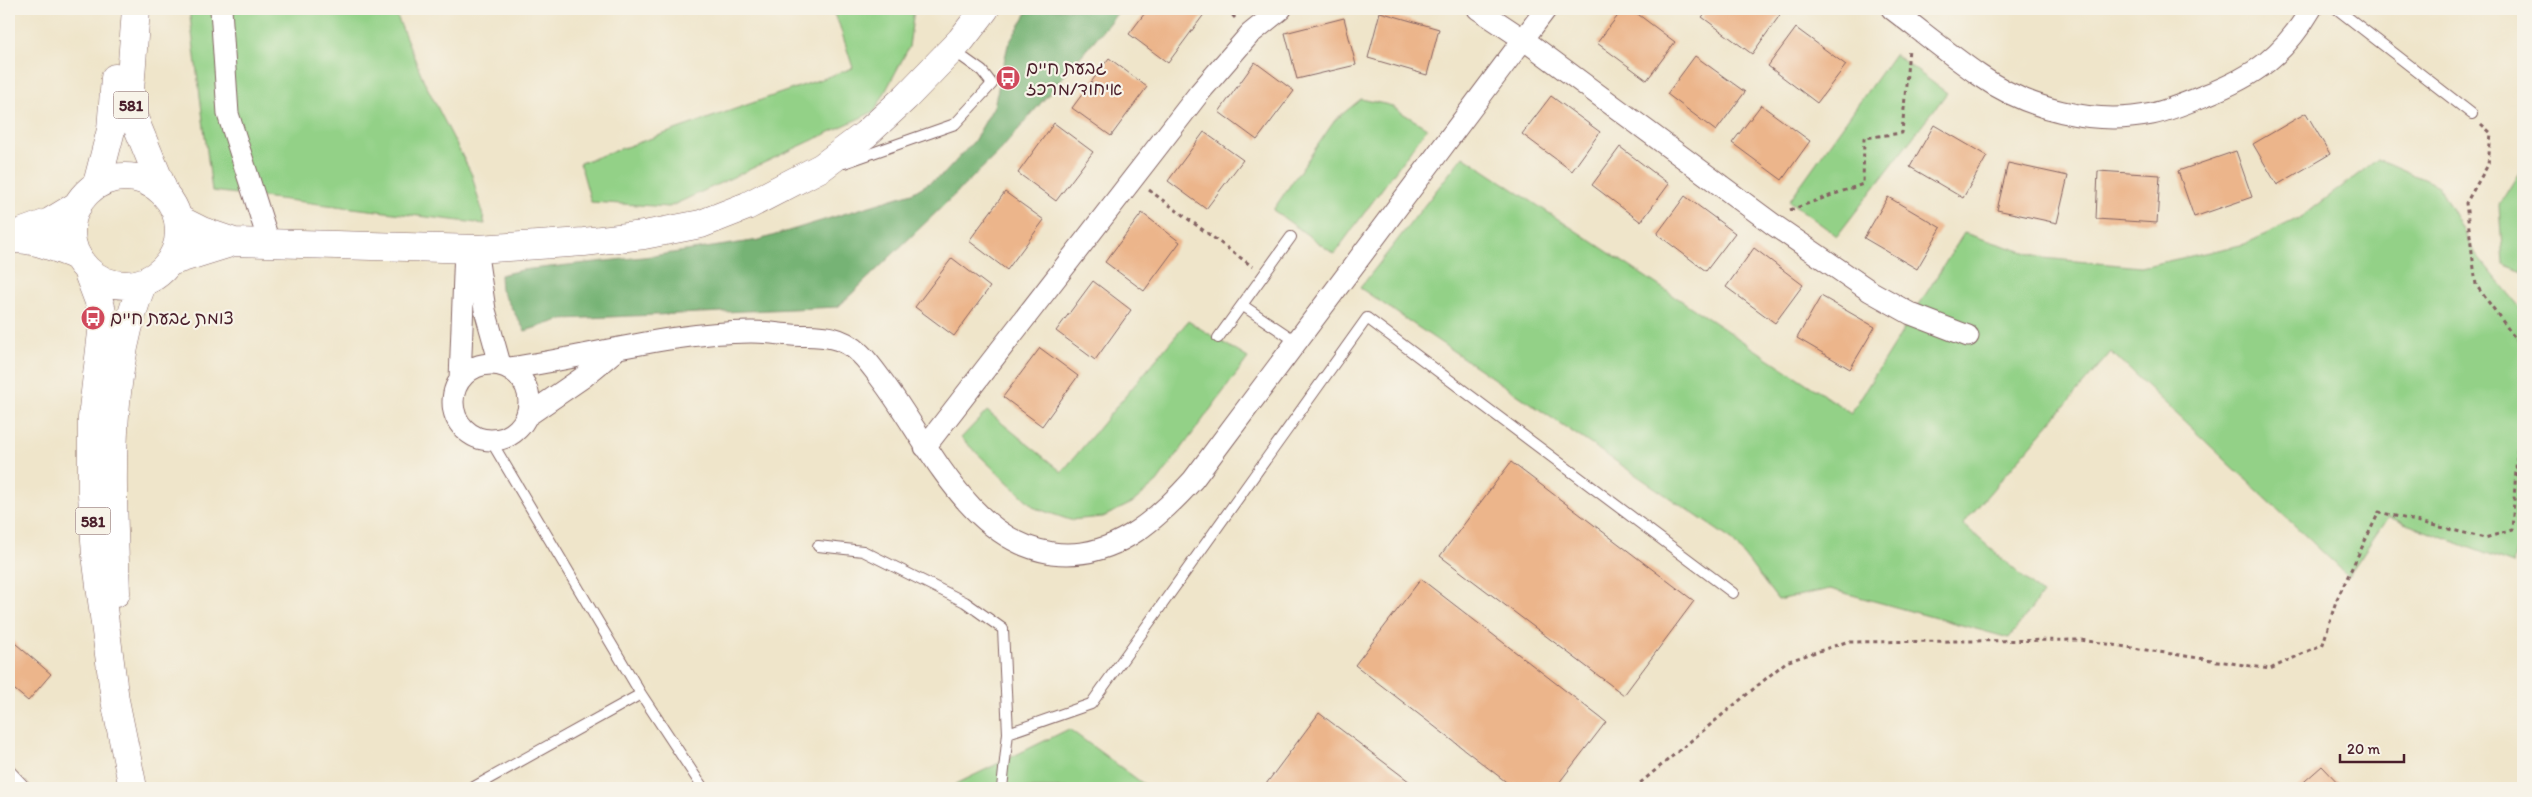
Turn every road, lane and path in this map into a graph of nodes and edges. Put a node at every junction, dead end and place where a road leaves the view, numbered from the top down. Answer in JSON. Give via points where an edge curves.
{"nodes":[{"id":1,"x":119,"y":9,"type":"edge"},
{"id":2,"x":136,"y":9,"type":"edge"},
{"id":3,"x":221,"y":9,"type":"edge"},
{"id":4,"x":985,"y":9,"type":"edge"},
{"id":5,"x":1281,"y":9,"type":"edge"},
{"id":6,"x":1478,"y":9,"type":"edge"},
{"id":7,"x":1546,"y":9,"type":"edge"},
{"id":8,"x":1892,"y":9,"type":"edge"},
{"id":9,"x":2311,"y":9,"type":"edge"},
{"id":10,"x":2337,"y":9,"type":"edge"},
{"id":11,"x":1911,"y":23,"type":"junction"},
{"id":12,"x":1524,"y":39,"type":"junction"},
{"id":13,"x":952,"y":50,"type":"junction"},
{"id":14,"x":2472,"y":114,"type":"joint"},
{"id":15,"x":808,"y":176,"type":"junction"},
{"id":16,"x":1135,"y":180,"type":"junction"},
{"id":17,"x":97,"y":184,"type":"junction"},
{"id":18,"x":165,"y":194,"type":"junction"},
{"id":19,"x":78,"y":205,"type":"junction"},
{"id":20,"x":178,"y":219,"type":"junction"},
{"id":21,"x":1766,"y":219,"type":"junction"},
{"id":22,"x":9,"y":238,"type":"edge"},
{"id":23,"x":1291,"y":238,"type":"dead end"},
{"id":24,"x":234,"y":242,"type":"junction"},
{"id":25,"x":269,"y":242,"type":"junction"},
{"id":26,"x":471,"y":249,"type":"junction"},
{"id":27,"x":170,"y":262,"type":"junction"},
{"id":28,"x":82,"y":263,"type":"junction"},
{"id":29,"x":1264,"y":275,"type":"junction"},
{"id":30,"x":143,"y":282,"type":"junction"},
{"id":31,"x":1242,"y":304,"type":"junction"},
{"id":32,"x":1968,"y":336,"type":"dead end"},
{"id":33,"x":1218,"y":338,"type":"dead end"},
{"id":34,"x":1297,"y":342,"type":"junction"},
{"id":35,"x":2523,"y":349,"type":"edge"},
{"id":36,"x":616,"y":350,"type":"junction"},
{"id":37,"x":2523,"y":364,"type":"edge"},
{"id":38,"x":505,"y":366,"type":"junction"},
{"id":39,"x":460,"y":380,"type":"junction"},
{"id":40,"x":527,"y":416,"type":"junction"},
{"id":41,"x":491,"y":441,"type":"junction"},
{"id":42,"x":926,"y":446,"type":"junction"},
{"id":43,"x":818,"y":546,"type":"dead end"},
{"id":44,"x":1733,"y":593,"type":"dead end"},
{"id":45,"x":641,"y":694,"type":"junction"},
{"id":46,"x":1008,"y":733,"type":"junction"},
{"id":47,"x":9,"y":770,"type":"edge"},
{"id":48,"x":131,"y":780,"type":"edge"},
{"id":49,"x":26,"y":788,"type":"edge"},
{"id":50,"x":472,"y":788,"type":"edge"},
{"id":51,"x":703,"y":788,"type":"edge"},
{"id":52,"x":1002,"y":788,"type":"edge"},
{"id":53,"x":1634,"y":788,"type":"edge"}],
"edges":[{"from":1,"to":17,"type":"main road","number":"581","via":[[112,130]]},
{"from":2,"to":18,"type":"main road","number":"581","via":[[131,111]]},
{"from":3,"to":25,"type":"street","via":[[228,114]]},
{"from":4,"to":13,"type":"main road"},
{"from":5,"to":16,"type":"street","via":[[1250,34],[1228,58]]},
{"from":6,"to":12,"type":"street"},
{"from":7,"to":12,"type":"street"},
{"from":8,"to":11,"type":"street"},
{"from":9,"to":11,"type":"street","via":[[2284,48],[2257,70],[2226,87],[2152,114],[2116,117],[2045,107],[2009,92],[1980,76]]},
{"from":10,"to":14,"type":"lane"},
{"from":11,"to":21,"type":"path","via":[[1902,133],[1864,138],[1863,184]]},
{"from":12,"to":21,"type":"street"},
{"from":12,"to":34,"type":"street"},
{"from":13,"to":15,"type":"main road","via":[[866,134]]},
{"from":13,"to":15,"type":"lane","via":[[982,71],[992,84],[955,124]]},
{"from":14,"to":35,"type":"path","via":[[2491,134],[2488,165],[2466,202],[2476,285]]},
{"from":15,"to":26,"type":"main road","via":[[701,224],[644,236]]},
{"from":16,"to":29,"type":"path"},
{"from":16,"to":42,"type":"street"},
{"from":17,"to":18,"type":"main road","via":[[114,178],[132,177],[150,183]]},
{"from":17,"to":19,"type":"main road","number":"581"},
{"from":18,"to":20,"type":"main road","number":"581"},
{"from":19,"to":22,"type":"main road","via":[[50,222]]},
{"from":19,"to":28,"type":"main road","number":"581","via":[[71,222],[71,232]]},
{"from":20,"to":24,"type":"main road","via":[[202,232]]},
{"from":20,"to":27,"type":"main road","via":[[179,238]]},
{"from":21,"to":32,"type":"street","via":[[1870,291],[1911,314]]},
{"from":22,"to":28,"type":"main road","via":[[46,244]]},
{"from":23,"to":29,"type":"lane"},
{"from":24,"to":25,"type":"main road"},
{"from":24,"to":27,"type":"main road"},
{"from":25,"to":26,"type":"main road"},
{"from":26,"to":38,"type":"street","via":[[485,310]]},
{"from":26,"to":39,"type":"street"},
{"from":27,"to":30,"type":"main road"},
{"from":28,"to":30,"type":"main road","via":[[109,284],[126,286]]},
{"from":28,"to":48,"type":"main road","number":"581","via":[[101,307],[92,418],[92,494],[96,556],[115,700]]},
{"from":29,"to":31,"type":"lane"},
{"from":30,"to":48,"type":"main road","number":"581","via":[[126,332],[114,420],[116,629]]},
{"from":31,"to":33,"type":"lane"},
{"from":31,"to":34,"type":"lane"},
{"from":34,"to":42,"type":"street","via":[[1170,506],[1123,540],[1096,551],[1069,555],[1043,552],[1019,544],[996,530],[975,511]]},
{"from":36,"to":38,"type":"street"},
{"from":36,"to":40,"type":"street"},
{"from":36,"to":42,"type":"street","via":[[672,339],[750,332],[833,338],[860,352],[900,404]]},
{"from":37,"to":53,"type":"path","via":[[2512,530],[2485,538],[2379,512],[2336,601],[2323,644],[2270,669],[2082,640],[1846,642],[1786,662]]},
{"from":38,"to":39,"type":"street","via":[[478,366]]},
{"from":38,"to":40,"type":"street","via":[[526,384],[530,397]]},
{"from":39,"to":41,"type":"street","via":[[453,402],[460,425],[469,433]]},
{"from":40,"to":41,"type":"street","via":[[516,432]]},
{"from":41,"to":45,"type":"lane"},
{"from":43,"to":46,"type":"lane","via":[[863,551],[965,602],[1003,629]]},
{"from":44,"to":46,"type":"lane","via":[[1367,318],[1091,704]]},
{"from":45,"to":50,"type":"lane"},
{"from":45,"to":51,"type":"lane"},
{"from":46,"to":52,"type":"lane"},
{"from":47,"to":49,"type":"lane"}]}
